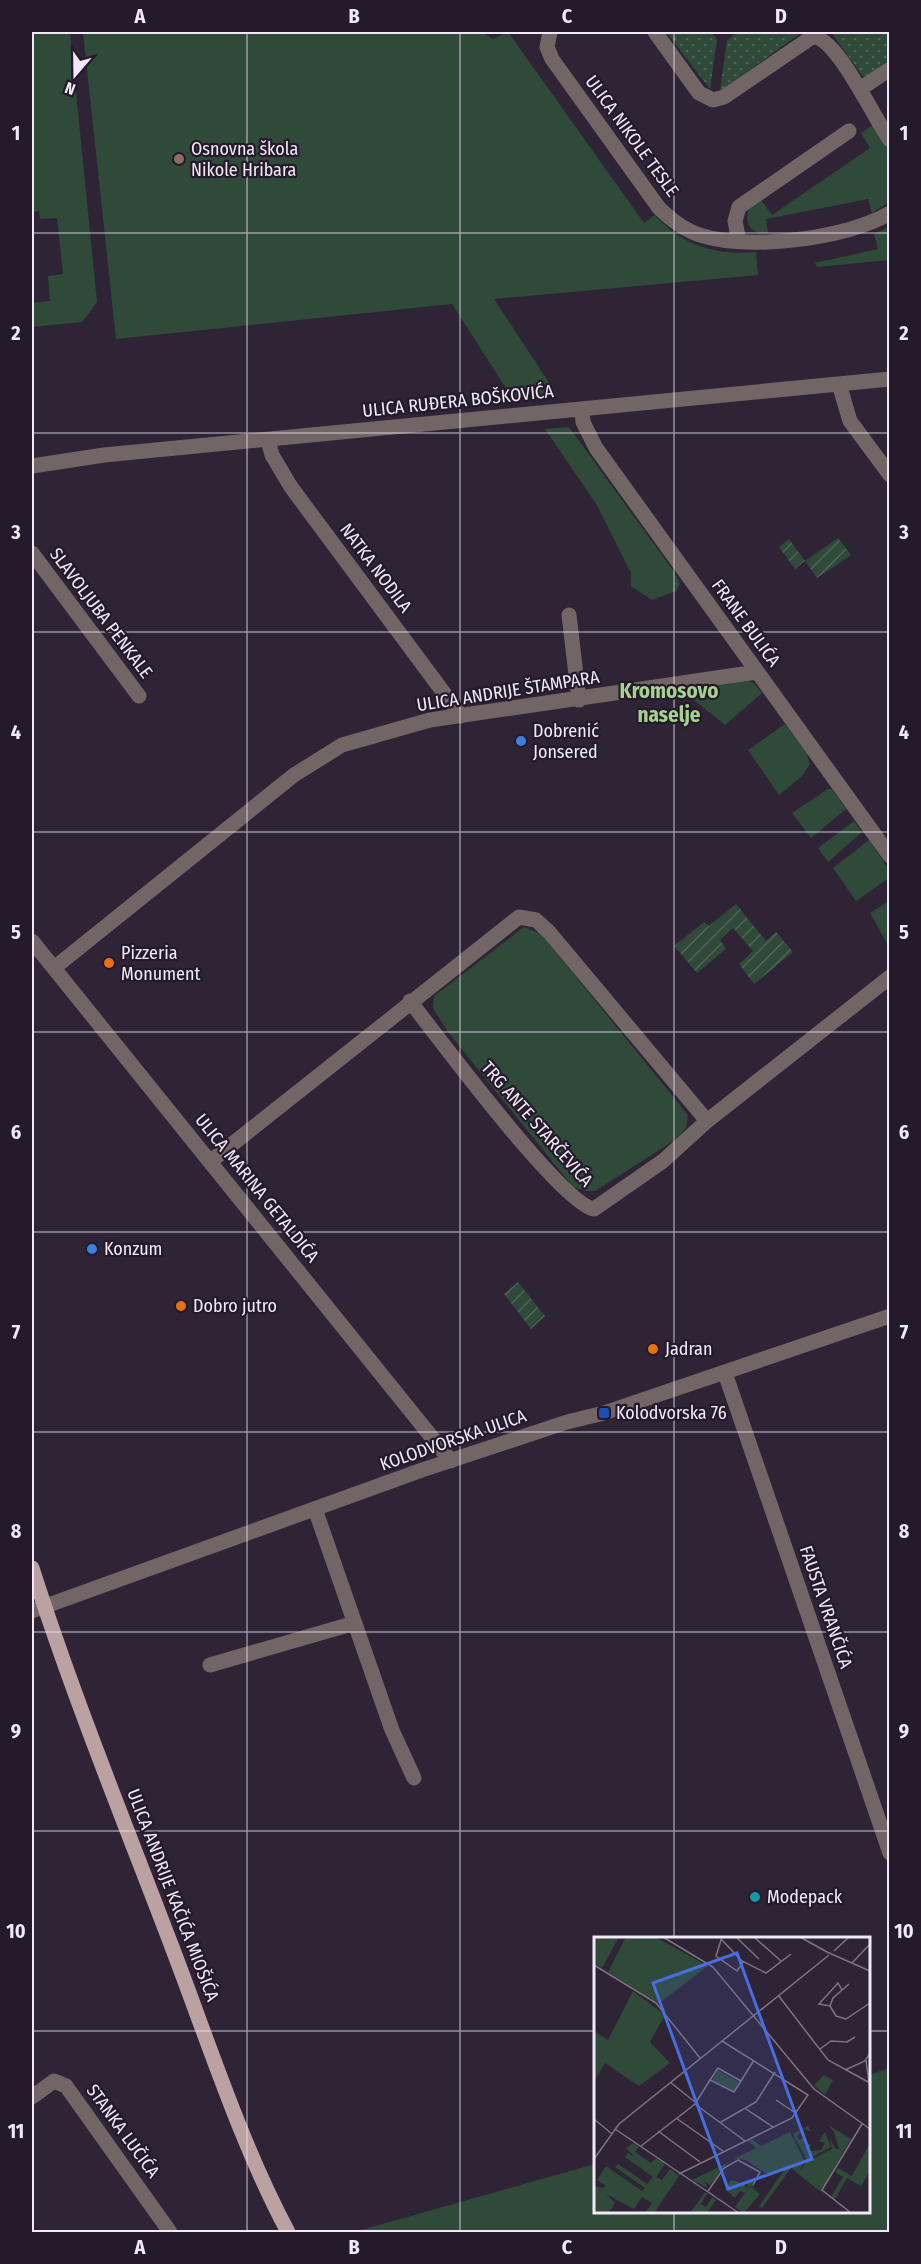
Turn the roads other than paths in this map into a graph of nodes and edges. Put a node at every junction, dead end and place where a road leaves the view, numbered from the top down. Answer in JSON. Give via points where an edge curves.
{"nodes":[{"id":1,"x":550,"y":32,"type":"edge"},
{"id":2,"x":655,"y":32,"type":"edge"},
{"id":3,"x":890,"y":69,"type":"edge"},
{"id":4,"x":860,"y":89,"type":"junction"},
{"id":5,"x":849,"y":131,"type":"dead end"},
{"id":6,"x":890,"y":140,"type":"edge"},
{"id":7,"x":890,"y":213,"type":"edge"},
{"id":8,"x":739,"y":242,"type":"junction"},
{"id":9,"x":890,"y":379,"type":"edge"},
{"id":10,"x":839,"y":384,"type":"junction"},
{"id":11,"x":582,"y":409,"type":"junction"},
{"id":12,"x":268,"y":440,"type":"junction"},
{"id":13,"x":32,"y":466,"type":"edge"},
{"id":14,"x":890,"y":475,"type":"edge"},
{"id":15,"x":32,"y":553,"type":"edge"},
{"id":16,"x":569,"y":615,"type":"dead end"},
{"id":17,"x":757,"y":672,"type":"junction"},
{"id":18,"x":139,"y":696,"type":"dead end"},
{"id":19,"x":579,"y":700,"type":"junction"},
{"id":20,"x":461,"y":716,"type":"junction"},
{"id":21,"x":890,"y":856,"type":"edge"},
{"id":22,"x":32,"y":941,"type":"edge"},
{"id":23,"x":54,"y":968,"type":"junction"},
{"id":24,"x":890,"y":977,"type":"edge"},
{"id":25,"x":410,"y":1001,"type":"junction"},
{"id":26,"x":707,"y":1121,"type":"junction"},
{"id":27,"x":211,"y":1161,"type":"junction"},
{"id":28,"x":890,"y":1316,"type":"edge"},
{"id":29,"x":725,"y":1373,"type":"junction"},
{"id":30,"x":451,"y":1461,"type":"junction"},
{"id":31,"x":315,"y":1509,"type":"junction"},
{"id":32,"x":32,"y":1568,"type":"edge"},
{"id":33,"x":38,"y":1609,"type":"edge"},
{"id":34,"x":355,"y":1623,"type":"junction"},
{"id":35,"x":210,"y":1665,"type":"dead end"},
{"id":36,"x":414,"y":1778,"type":"dead end"},
{"id":37,"x":890,"y":1853,"type":"edge"},
{"id":38,"x":32,"y":2097,"type":"edge"},
{"id":39,"x":170,"y":2232,"type":"edge"},
{"id":40,"x":288,"y":2232,"type":"edge"}],
"edges":[{"from":1,"to":8,"type":"street","name":"ULICA NIKOLE TESLE","via":[[547,46],[552,59],[659,208],[693,233]]},
{"from":2,"to":4,"type":"street","via":[[705,98],[724,97],[812,37],[829,44]]},
{"from":3,"to":4,"type":"street"},
{"from":4,"to":6,"type":"street"},
{"from":5,"to":8,"type":"street","via":[[739,207],[735,221]]},
{"from":7,"to":8,"type":"street","name":"ULICA NIKOLE TESLE","via":[[851,229],[776,242]]},
{"from":9,"to":10,"type":"street","name":"ULICA RUĐERA BOŠKOVIĆA"},
{"from":10,"to":11,"type":"street","name":"ULICA RUĐERA BOŠKOVIĆA"},
{"from":10,"to":14,"type":"street","via":[[850,421]]},
{"from":11,"to":12,"type":"street","name":"ULICA RUĐERA BOŠKOVIĆA"},
{"from":11,"to":17,"type":"street","name":"FRANE BULIĆA","via":[[583,422],[596,448]]},
{"from":12,"to":13,"type":"street","name":"ULICA RUĐERA BOŠKOVIĆA","via":[[104,455]]},
{"from":12,"to":20,"type":"street","name":"NATKA NODILA","via":[[272,455],[291,487]]},
{"from":15,"to":18,"type":"street","name":"SLAVOLJUBA PENKALE"},
{"from":16,"to":19,"type":"street"},
{"from":17,"to":19,"type":"street","name":"ULICA ANDRIJE ŠTAMPARA"},
{"from":17,"to":21,"type":"street","name":"FRANE BULIĆA"},
{"from":19,"to":20,"type":"street","name":"ULICA ANDRIJE ŠTAMPARA"},
{"from":20,"to":23,"type":"street","name":"ULICA ANDRIJE ŠTAMPARA","via":[[430,720],[342,745],[294,775]]},
{"from":22,"to":23,"type":"street","name":"ULICA MARINA GETALDIĆA"},
{"from":23,"to":27,"type":"street","name":"ULICA MARINA GETALDIĆA"},
{"from":24,"to":26,"type":"street","name":"TRG ANTE STARČEVIĆA"},
{"from":25,"to":26,"type":"street","via":[[519,917],[536,920]]},
{"from":25,"to":26,"type":"street","name":"TRG ANTE STARČEVIĆA","via":[[496,1110],[567,1193],[586,1208],[594,1209],[663,1161]]},
{"from":25,"to":27,"type":"street"},
{"from":27,"to":30,"type":"street","name":"ULICA MARINA GETALDIĆA"},
{"from":28,"to":29,"type":"street","name":"KOLODVORSKA ULICA"},
{"from":29,"to":30,"type":"street","name":"KOLODVORSKA ULICA"},
{"from":29,"to":37,"type":"street","name":"FAUSTA VRANČIĆA"},
{"from":30,"to":31,"type":"street","name":"KOLODVORSKA ULICA"},
{"from":31,"to":33,"type":"street","name":"KOLODVORSKA ULICA"},
{"from":31,"to":34,"type":"street"},
{"from":32,"to":33,"type":"main road","name":"ULICA ANDRIJE KAČIĆA MIOŠIĆA"},
{"from":33,"to":40,"type":"main road","name":"ULICA ANDRIJE KAČIĆA MIOŠIĆA","via":[[262,2178]]},
{"from":34,"to":35,"type":"street"},
{"from":34,"to":36,"type":"street","via":[[392,1730]]},
{"from":38,"to":39,"type":"street","name":"STANKA LUČIĆA","via":[[54,2081],[66,2086]]}]}
